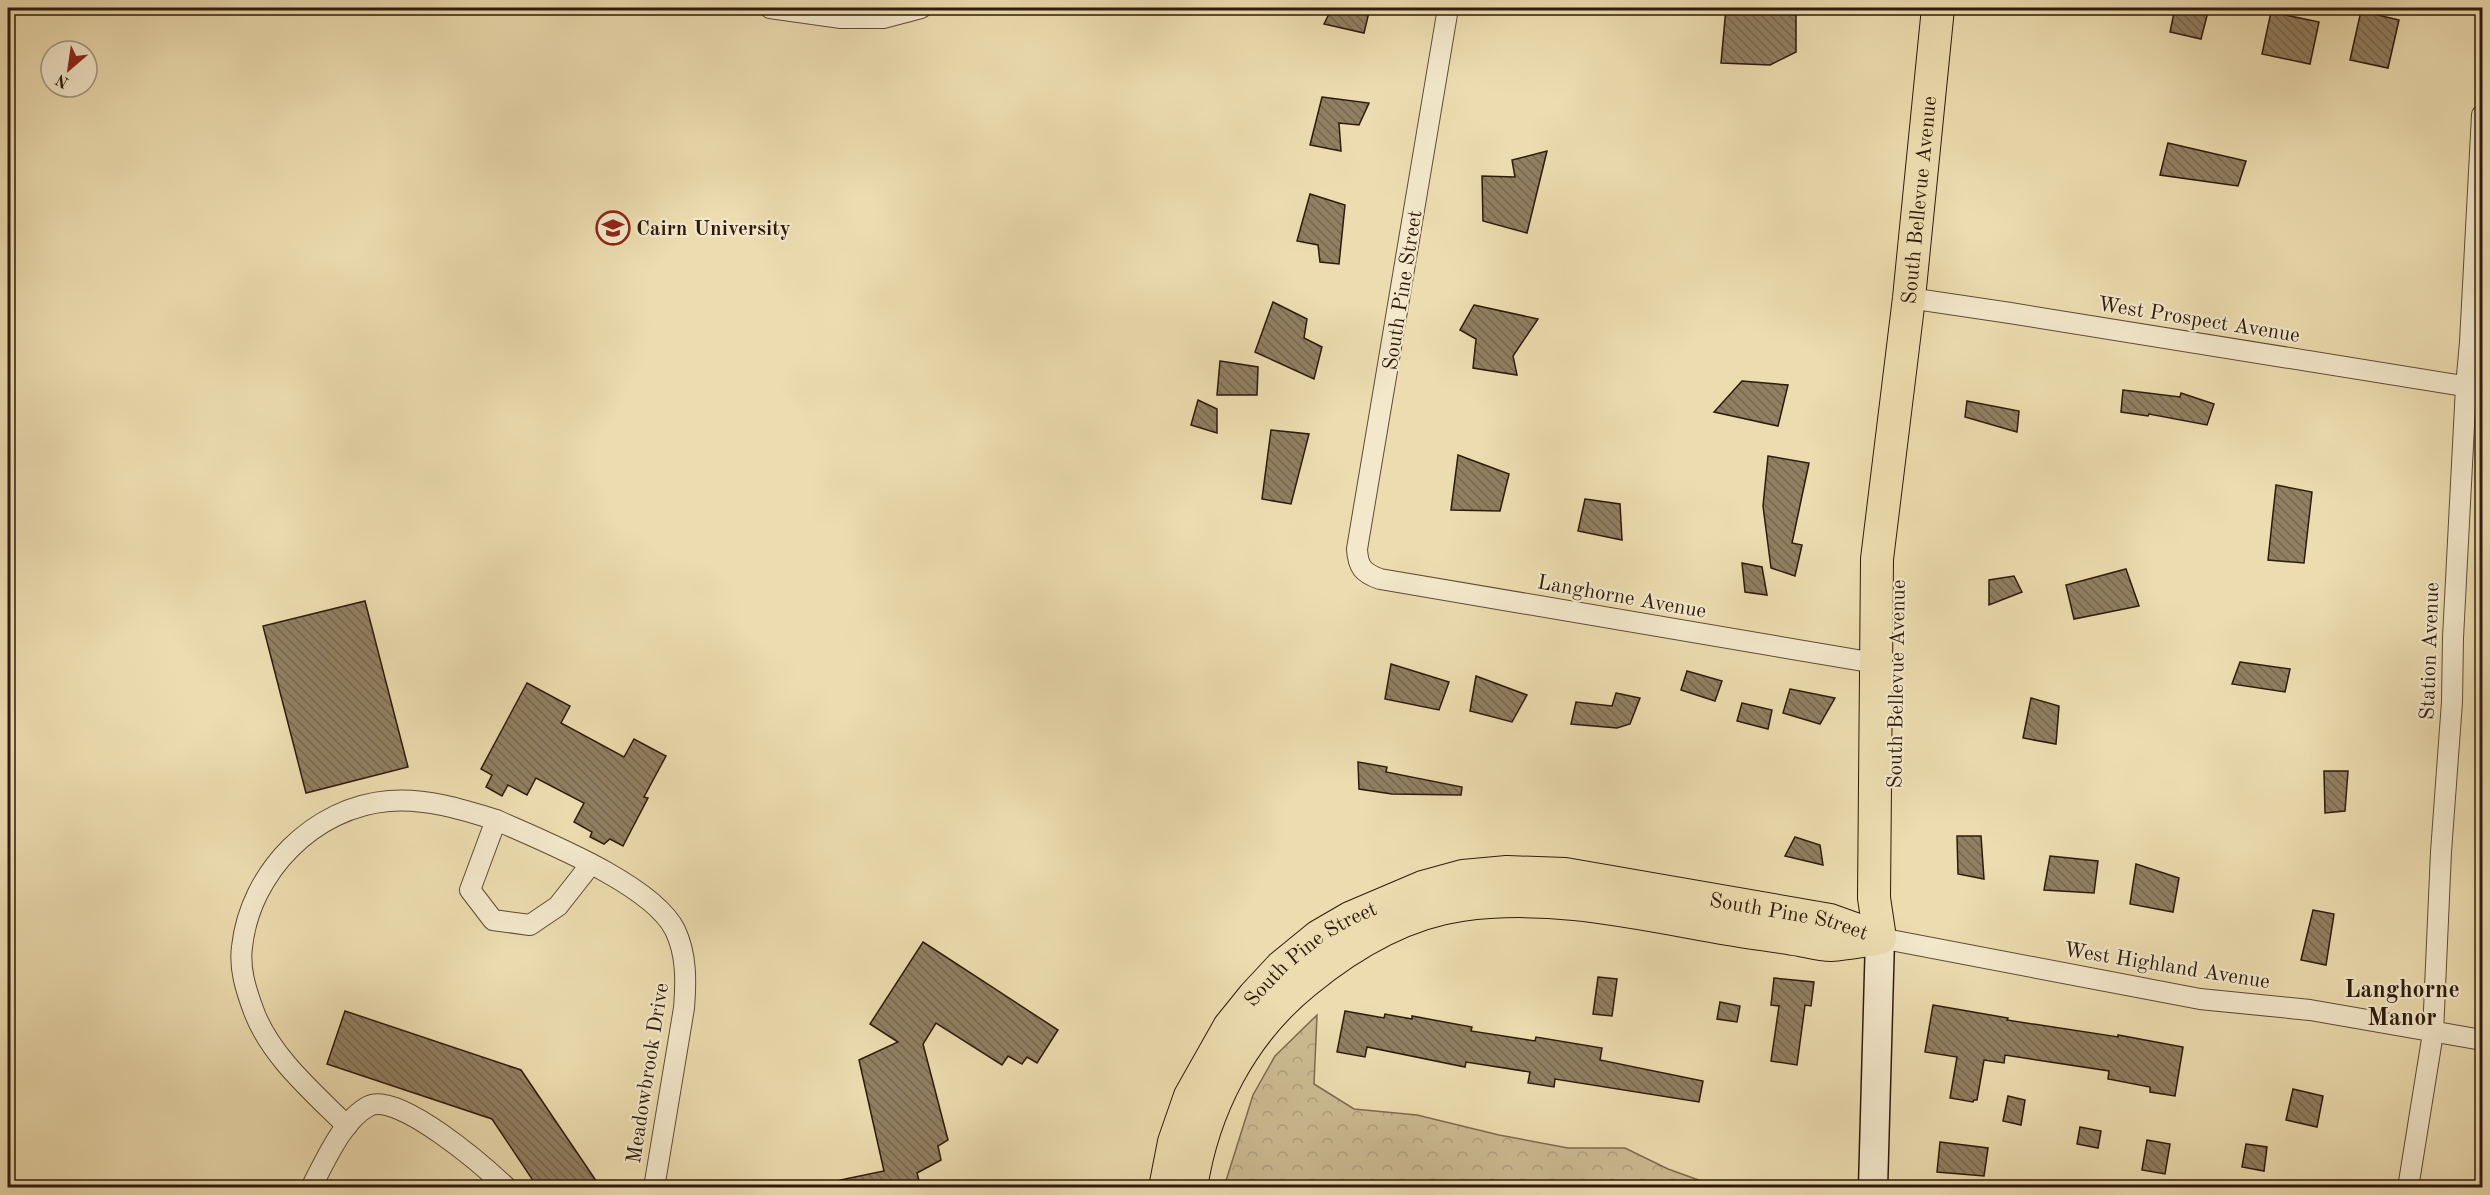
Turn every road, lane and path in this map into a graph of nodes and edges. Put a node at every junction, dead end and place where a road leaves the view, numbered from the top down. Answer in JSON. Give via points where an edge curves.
{"nodes":[{"id":1,"x":770,"y":8,"type":"edge"},
{"id":2,"x":921,"y":8,"type":"edge"},
{"id":3,"x":1448,"y":8,"type":"edge"},
{"id":4,"x":1938,"y":8,"type":"edge"},
{"id":5,"x":2482,"y":115,"type":"edge"},
{"id":6,"x":1909,"y":298,"type":"junction"},
{"id":7,"x":2474,"y":388,"type":"edge"},
{"id":8,"x":1894,"y":428,"type":"junction"},
{"id":9,"x":1363,"y":571,"type":"joint"},
{"id":10,"x":1875,"y":663,"type":"junction"},
{"id":11,"x":496,"y":820,"type":"junction"},
{"id":12,"x":591,"y":864,"type":"junction"},
{"id":13,"x":1880,"y":938,"type":"junction"},
{"id":14,"x":2433,"y":1033,"type":"junction"},
{"id":15,"x":2482,"y":1040,"type":"edge"},
{"id":16,"x":347,"y":1126,"type":"junction"},
{"id":17,"x":311,"y":1188,"type":"edge"},
{"id":18,"x":507,"y":1188,"type":"edge"},
{"id":19,"x":654,"y":1188,"type":"edge"},
{"id":20,"x":1165,"y":1188,"type":"edge"},
{"id":21,"x":1191,"y":1188,"type":"edge"},
{"id":22,"x":1873,"y":1188,"type":"edge"},
{"id":23,"x":2408,"y":1188,"type":"edge"}],
"edges":[{"from":1,"to":2,"type":"street","via":[[841,18],[883,18]]},
{"from":3,"to":9,"type":"street","name":"South Pine Street","via":[[1357,549],[1357,562]]},
{"from":4,"to":6,"type":"main road","name":"South Bellevue Avenue"},
{"from":5,"to":7,"type":"street","name":"Station Avenue","via":[[2470,342]]},
{"from":6,"to":7,"type":"street","name":"West Prospect Avenue"},
{"from":6,"to":8,"type":"main road","name":"South Bellevue Avenue"},
{"from":7,"to":14,"type":"street","name":"Station Avenue","via":[[2453,638]]},
{"from":8,"to":10,"type":"main road","name":"South Bellevue Avenue","via":[[1877,559]]},
{"from":8,"to":13,"type":"main road","name":"South Bellevue Avenue","via":[[1898,568],[1893,894]]},
{"from":9,"to":10,"type":"street","name":"Langhorne Avenue","via":[[1380,579]]},
{"from":10,"to":13,"type":"main road","name":"South Bellevue Avenue","via":[[1874,898]]},
{"from":11,"to":12,"type":"street","name":"Meadowbrook Drive"},
{"from":11,"to":12,"type":"street","via":[[470,890],[493,920],[530,925],[558,906]]},
{"from":11,"to":16,"type":"street","name":"Meadowbrook Drive","via":[[463,809],[416,801],[389,801],[344,811],[326,819],[292,845],[262,886],[247,920],[241,948],[244,983],[254,1012],[280,1055]]},
{"from":12,"to":19,"type":"street","name":"Meadowbrook Drive","via":[[650,900],[669,919],[682,951],[686,978],[684,1008]]},
{"from":13,"to":14,"type":"street","name":"West Highland Avenue","via":[[2200,999],[2310,1010]]},
{"from":13,"to":20,"type":"main road","name":"South Pine Street","via":[[1830,920],[1565,874],[1507,872],[1464,876],[1422,886],[1319,936],[1254,996],[1229,1027],[1190,1096],[1174,1142]]},
{"from":13,"to":21,"type":"main road","name":"South Pine Street","via":[[1829,945],[1588,906],[1515,900],[1461,905],[1412,918],[1326,964],[1287,997],[1247,1043],[1210,1113]]},
{"from":13,"to":22,"type":"street","name":"South Bellevue Avenue"},
{"from":14,"to":15,"type":"street","name":"West Highland Avenue"},
{"from":14,"to":23,"type":"street","name":"Station Avenue"},
{"from":16,"to":17,"type":"street"},
{"from":16,"to":18,"type":"street","via":[[369,1105],[378,1103],[399,1109],[448,1138]]}]}
